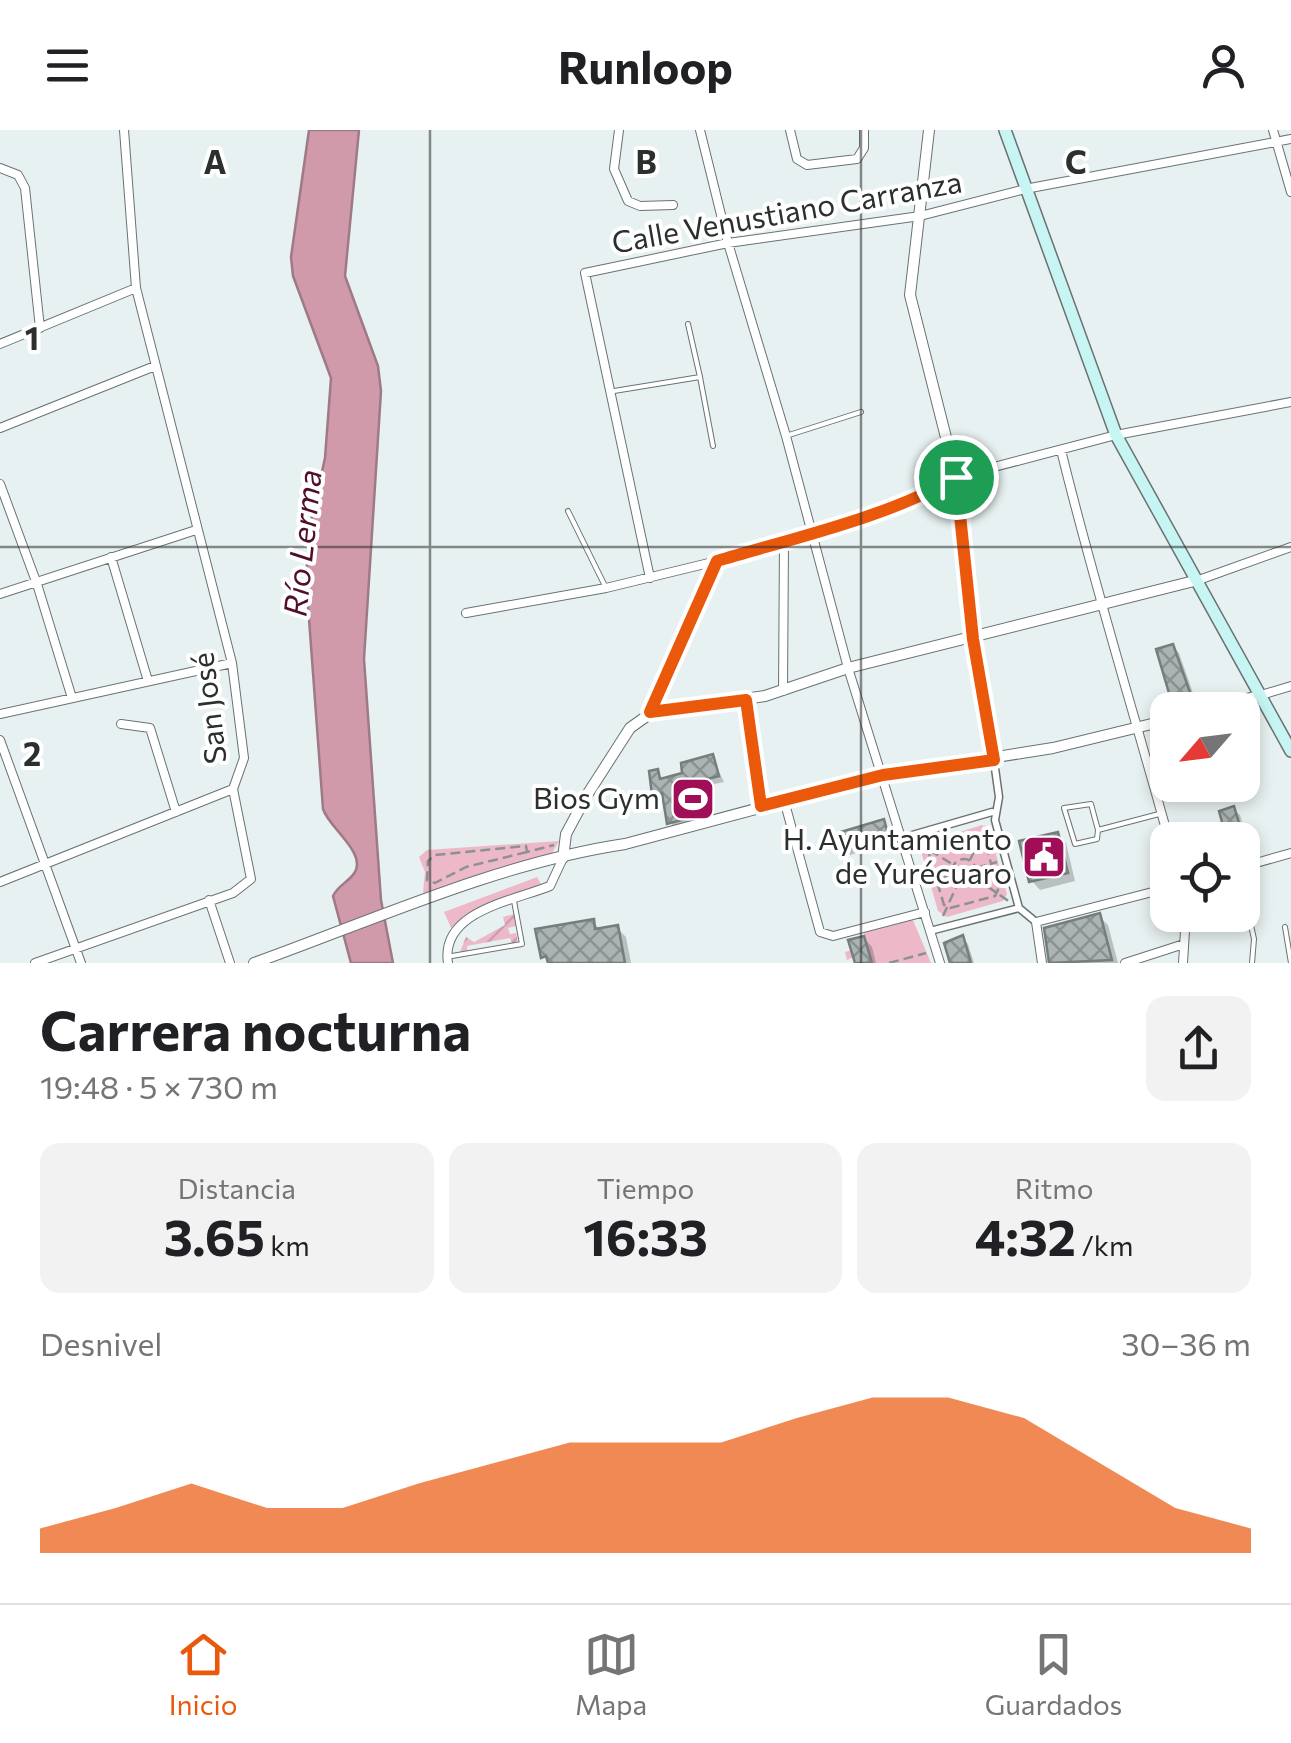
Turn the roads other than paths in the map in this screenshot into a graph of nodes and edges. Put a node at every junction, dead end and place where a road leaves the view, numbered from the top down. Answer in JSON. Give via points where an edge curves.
{"nodes":[{"id":1,"x":124,"y":130,"type":"edge"},
{"id":2,"x":619,"y":130,"type":"edge"},
{"id":3,"x":700,"y":130,"type":"edge"},
{"id":4,"x":790,"y":130,"type":"edge"},
{"id":5,"x":864,"y":130,"type":"edge"},
{"id":6,"x":930,"y":130,"type":"edge"},
{"id":7,"x":1005,"y":130,"type":"edge"},
{"id":8,"x":1274,"y":130,"type":"edge"},
{"id":9,"x":1291,"y":139,"type":"edge"},
{"id":10,"x":1277,"y":142,"type":"junction"},
{"id":11,"x":0,"y":168,"type":"edge"},
{"id":12,"x":1024,"y":189,"type":"junction"},
{"id":13,"x":1291,"y":192,"type":"edge"},
{"id":14,"x":672,"y":205,"type":"dead end"},
{"id":15,"x":920,"y":216,"type":"junction"},
{"id":16,"x":728,"y":242,"type":"junction"},
{"id":17,"x":136,"y":288,"type":"junction"},
{"id":18,"x":688,"y":324,"type":"dead end"},
{"id":19,"x":40,"y":328,"type":"junction"},
{"id":20,"x":0,"y":344,"type":"edge"},
{"id":21,"x":155,"y":366,"type":"junction"},
{"id":22,"x":700,"y":376,"type":"junction"},
{"id":23,"x":609,"y":392,"type":"junction"},
{"id":24,"x":1291,"y":402,"type":"edge"},
{"id":25,"x":861,"y":412,"type":"dead end"},
{"id":26,"x":0,"y":428,"type":"edge"},
{"id":27,"x":1116,"y":435,"type":"junction"},
{"id":28,"x":786,"y":436,"type":"junction"},
{"id":29,"x":713,"y":446,"type":"dead end"},
{"id":30,"x":1061,"y":450,"type":"junction"},
{"id":31,"x":956,"y":477,"type":"junction"},
{"id":32,"x":0,"y":484,"type":"edge"},
{"id":33,"x":568,"y":511,"type":"dead end"},
{"id":34,"x":196,"y":530,"type":"junction"},
{"id":35,"x":813,"y":532,"type":"junction"},
{"id":36,"x":784,"y":541,"type":"junction"},
{"id":37,"x":1291,"y":548,"type":"edge"},
{"id":38,"x":111,"y":558,"type":"junction"},
{"id":39,"x":717,"y":561,"type":"junction"},
{"id":40,"x":650,"y":578,"type":"junction"},
{"id":41,"x":1194,"y":581,"type":"junction"},
{"id":42,"x":37,"y":584,"type":"junction"},
{"id":43,"x":606,"y":588,"type":"junction"},
{"id":44,"x":0,"y":594,"type":"edge"},
{"id":45,"x":1099,"y":606,"type":"junction"},
{"id":46,"x":466,"y":613,"type":"dead end"},
{"id":47,"x":973,"y":639,"type":"junction"},
{"id":48,"x":232,"y":662,"type":"junction"},
{"id":49,"x":848,"y":668,"type":"junction"},
{"id":50,"x":148,"y":681,"type":"junction"},
{"id":51,"x":1291,"y":686,"type":"edge"},
{"id":52,"x":783,"y":691,"type":"junction"},
{"id":53,"x":1256,"y":692,"type":"edge"},
{"id":54,"x":1260,"y":695,"type":"edge"},
{"id":55,"x":72,"y":698,"type":"junction"},
{"id":56,"x":1260,"y":699,"type":"edge"},
{"id":57,"x":746,"y":700,"type":"junction"},
{"id":58,"x":650,"y":712,"type":"junction"},
{"id":59,"x":0,"y":714,"type":"edge"},
{"id":60,"x":121,"y":724,"type":"dead end"},
{"id":61,"x":1150,"y":724,"type":"edge"},
{"id":62,"x":1140,"y":727,"type":"junction"},
{"id":63,"x":0,"y":740,"type":"edge"},
{"id":64,"x":1291,"y":750,"type":"edge"},
{"id":65,"x":994,"y":760,"type":"junction"},
{"id":66,"x":883,"y":775,"type":"junction"},
{"id":67,"x":232,"y":789,"type":"junction"},
{"id":68,"x":784,"y":799,"type":"junction"},
{"id":69,"x":761,"y":806,"type":"junction"},
{"id":70,"x":176,"y":812,"type":"junction"},
{"id":71,"x":992,"y":812,"type":"junction"},
{"id":72,"x":1162,"y":814,"type":"junction"},
{"id":73,"x":1164,"y":822,"type":"edge"},
{"id":74,"x":1098,"y":830,"type":"junction"},
{"id":75,"x":902,"y":838,"type":"junction"},
{"id":76,"x":1291,"y":853,"type":"edge"},
{"id":77,"x":562,"y":858,"type":"junction"},
{"id":78,"x":1260,"y":862,"type":"edge"},
{"id":79,"x":44,"y":864,"type":"junction"},
{"id":80,"x":0,"y":882,"type":"edge"},
{"id":81,"x":1150,"y":893,"type":"edge"},
{"id":82,"x":514,"y":899,"type":"junction"},
{"id":83,"x":208,"y":900,"type":"junction"},
{"id":84,"x":1019,"y":908,"type":"junction"},
{"id":85,"x":925,"y":912,"type":"junction"},
{"id":86,"x":1036,"y":922,"type":"junction"},
{"id":87,"x":1285,"y":927,"type":"dead end"},
{"id":88,"x":930,"y":932,"type":"junction"},
{"id":89,"x":1185,"y":932,"type":"edge"},
{"id":90,"x":1252,"y":932,"type":"edge"},
{"id":91,"x":1184,"y":944,"type":"junction"},
{"id":92,"x":76,"y":946,"type":"junction"},
{"id":93,"x":448,"y":960,"type":"edge"},
{"id":94,"x":35,"y":963,"type":"edge"},
{"id":95,"x":81,"y":963,"type":"edge"},
{"id":96,"x":230,"y":963,"type":"edge"},
{"id":97,"x":254,"y":963,"type":"edge"},
{"id":98,"x":940,"y":963,"type":"edge"},
{"id":99,"x":1042,"y":963,"type":"edge"},
{"id":100,"x":1124,"y":963,"type":"edge"},
{"id":101,"x":1184,"y":963,"type":"edge"},
{"id":102,"x":1252,"y":963,"type":"edge"},
{"id":103,"x":1291,"y":963,"type":"edge"}],
"edges":[{"from":1,"to":17,"type":"street","name":"San José"},
{"from":2,"to":14,"type":"street","via":[[614,170],[628,201]]},
{"from":3,"to":16,"type":"street"},
{"from":4,"to":5,"type":"street","via":[[798,159],[807,165],[857,159]]},
{"from":6,"to":15,"type":"street"},
{"from":7,"to":12,"type":"main road"},
{"from":8,"to":10,"type":"street"},
{"from":9,"to":10,"type":"street","name":"Calle Venustiano Carranza"},
{"from":10,"to":12,"type":"street","name":"Calle Venustiano Carranza"},
{"from":10,"to":13,"type":"street"},
{"from":11,"to":19,"type":"street","via":[[18,174],[25,188]]},
{"from":12,"to":15,"type":"street","name":"Calle Venustiano Carranza"},
{"from":12,"to":27,"type":"main road"},
{"from":15,"to":16,"type":"street","name":"Calle Venustiano Carranza"},
{"from":15,"to":31,"type":"street","via":[[910,295]]},
{"from":16,"to":23,"type":"street","name":"Calle Venustiano Carranza","via":[[585,273]]},
{"from":16,"to":28,"type":"street"},
{"from":17,"to":19,"type":"street"},
{"from":17,"to":21,"type":"street","name":"San José"},
{"from":18,"to":22,"type":"lane"},
{"from":19,"to":20,"type":"street"},
{"from":21,"to":26,"type":"street"},
{"from":21,"to":34,"type":"street","name":"San José"},
{"from":22,"to":23,"type":"lane"},
{"from":22,"to":29,"type":"lane"},
{"from":23,"to":40,"type":"street"},
{"from":24,"to":27,"type":"street"},
{"from":25,"to":28,"type":"lane"},
{"from":27,"to":30,"type":"street"},
{"from":27,"to":41,"type":"main road"},
{"from":28,"to":35,"type":"street"},
{"from":30,"to":31,"type":"street"},
{"from":30,"to":45,"type":"street"},
{"from":31,"to":35,"type":"street"},
{"from":31,"to":47,"type":"street"},
{"from":32,"to":42,"type":"street"},
{"from":33,"to":43,"type":"lane"},
{"from":34,"to":38,"type":"street"},
{"from":34,"to":48,"type":"street","name":"San José"},
{"from":35,"to":36,"type":"street"},
{"from":35,"to":49,"type":"street"},
{"from":36,"to":39,"type":"street"},
{"from":36,"to":52,"type":"street"},
{"from":37,"to":41,"type":"street"},
{"from":38,"to":42,"type":"street"},
{"from":38,"to":50,"type":"street"},
{"from":39,"to":40,"type":"street"},
{"from":39,"to":58,"type":"street"},
{"from":40,"to":43,"type":"street"},
{"from":41,"to":45,"type":"street"},
{"from":41,"to":53,"type":"main road"},
{"from":42,"to":44,"type":"street"},
{"from":42,"to":55,"type":"street"},
{"from":43,"to":46,"type":"street"},
{"from":45,"to":47,"type":"street"},
{"from":45,"to":62,"type":"street"},
{"from":47,"to":49,"type":"street"},
{"from":47,"to":65,"type":"street"},
{"from":48,"to":50,"type":"street"},
{"from":48,"to":67,"type":"street","name":"San José","via":[[244,758]]},
{"from":49,"to":52,"type":"street"},
{"from":49,"to":66,"type":"street"},
{"from":50,"to":55,"type":"street"},
{"from":51,"to":54,"type":"street"},
{"from":52,"to":57,"type":"street"},
{"from":55,"to":59,"type":"street"},
{"from":56,"to":64,"type":"main road"},
{"from":57,"to":58,"type":"street"},
{"from":57,"to":69,"type":"street"},
{"from":58,"to":77,"type":"street","via":[[630,728],[566,834]]},
{"from":60,"to":70,"type":"street","via":[[150,728]]},
{"from":61,"to":62,"type":"street"},
{"from":62,"to":65,"type":"street"},
{"from":62,"to":72,"type":"street"},
{"from":63,"to":79,"type":"street"},
{"from":65,"to":66,"type":"street"},
{"from":65,"to":71,"type":"street","via":[[999,797]]},
{"from":66,"to":68,"type":"street"},
{"from":66,"to":75,"type":"street"},
{"from":67,"to":70,"type":"street"},
{"from":67,"to":83,"type":"street","name":"San José","via":[[251,880]]},
{"from":68,"to":69,"type":"street"},
{"from":68,"to":85,"type":"street","via":[[820,932],[833,936]]},
{"from":69,"to":77,"type":"street"},
{"from":70,"to":79,"type":"street"},
{"from":71,"to":75,"type":"street"},
{"from":71,"to":84,"type":"street"},
{"from":72,"to":73,"type":"street"},
{"from":72,"to":74,"type":"lane"},
{"from":74,"to":74,"type":"lane","via":[[1091,804],[1064,808],[1073,844],[1096,838]]},
{"from":75,"to":85,"type":"street"},
{"from":76,"to":78,"type":"street"},
{"from":77,"to":82,"type":"street","via":[[554,882]]},
{"from":77,"to":97,"type":"street"},
{"from":79,"to":80,"type":"street"},
{"from":79,"to":92,"type":"street"},
{"from":81,"to":86,"type":"street"},
{"from":82,"to":93,"type":"street","via":[[460,923]]},
{"from":82,"to":93,"type":"lane","via":[[522,944]]},
{"from":83,"to":92,"type":"street"},
{"from":83,"to":96,"type":"street"},
{"from":84,"to":86,"type":"street"},
{"from":84,"to":88,"type":"street"},
{"from":85,"to":88,"type":"street"},
{"from":86,"to":99,"type":"street"},
{"from":87,"to":103,"type":"lane"},
{"from":88,"to":98,"type":"street"},
{"from":89,"to":91,"type":"street"},
{"from":90,"to":102,"type":"lane"},
{"from":91,"to":100,"type":"street"},
{"from":91,"to":101,"type":"street"},
{"from":92,"to":94,"type":"street"},
{"from":92,"to":95,"type":"street"}]}
